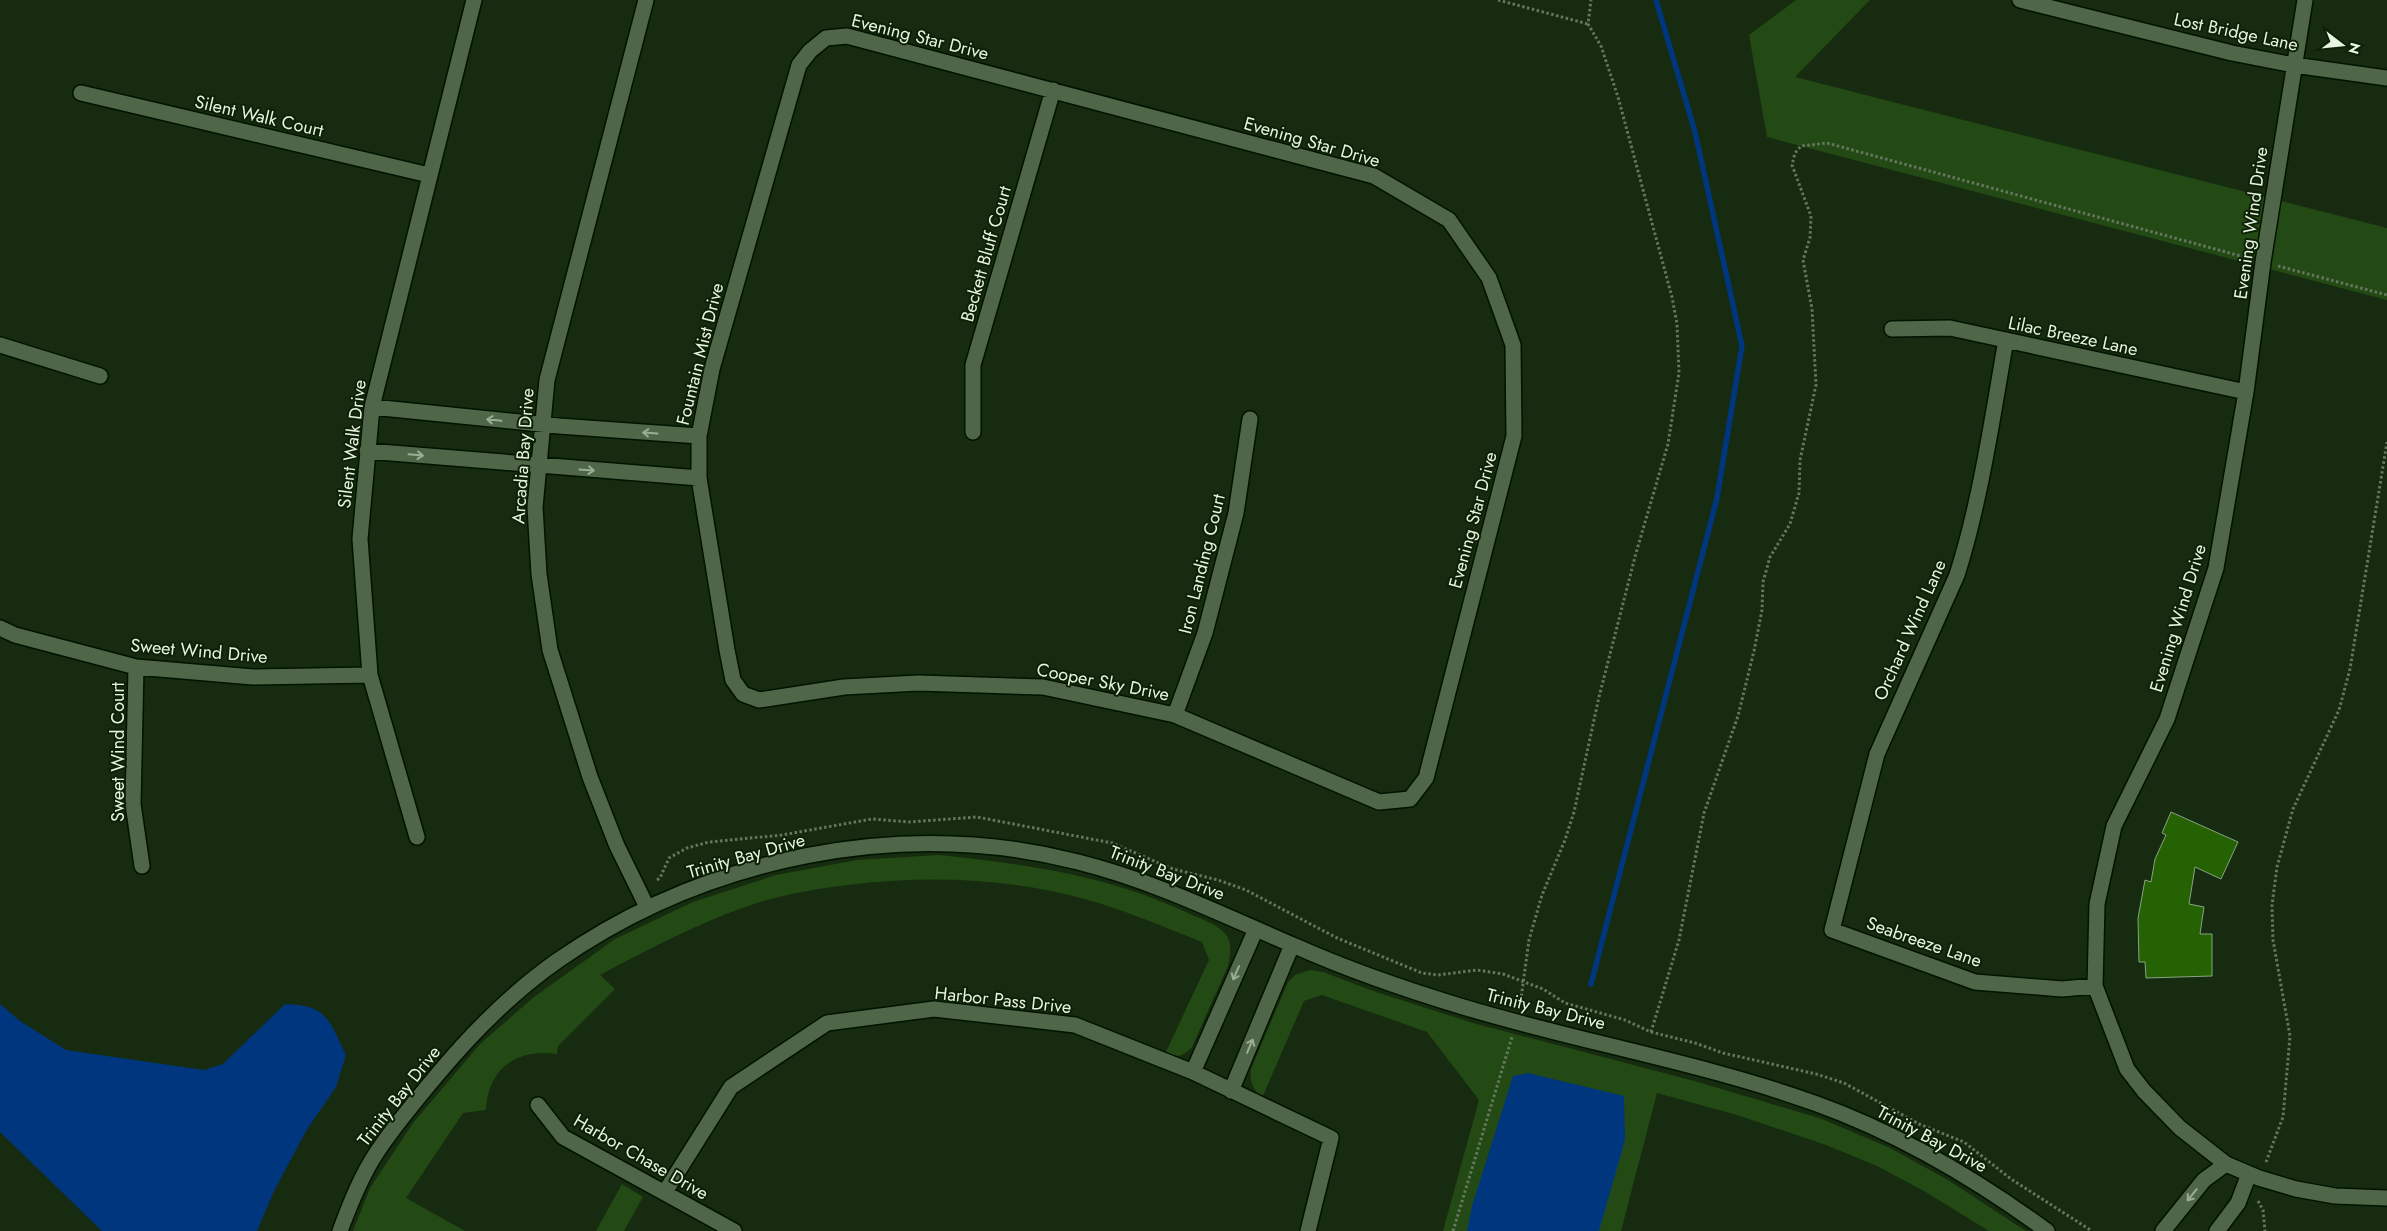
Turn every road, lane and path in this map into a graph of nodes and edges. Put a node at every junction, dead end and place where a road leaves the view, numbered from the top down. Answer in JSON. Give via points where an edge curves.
{"nodes":[{"id":1,"x":474,"y":0,"type":"edge"},
{"id":2,"x":646,"y":0,"type":"edge"},
{"id":3,"x":1498,"y":0,"type":"edge"},
{"id":4,"x":1591,"y":0,"type":"edge"},
{"id":5,"x":2020,"y":0,"type":"edge"},
{"id":6,"x":2305,"y":0,"type":"edge"},
{"id":7,"x":1588,"y":24,"type":"junction"},
{"id":8,"x":826,"y":38,"type":"joint"},
{"id":9,"x":2294,"y":65,"type":"junction"},
{"id":10,"x":2387,"y":78,"type":"edge"},
{"id":11,"x":1052,"y":90,"type":"junction"},
{"id":12,"x":81,"y":94,"type":"dead end"},
{"id":13,"x":429,"y":176,"type":"junction"},
{"id":14,"x":2263,"y":262,"type":"junction"},
{"id":15,"x":2387,"y":295,"type":"edge"},
{"id":16,"x":1892,"y":329,"type":"dead end"},
{"id":17,"x":2006,"y":340,"type":"junction"},
{"id":18,"x":0,"y":345,"type":"edge"},
{"id":19,"x":100,"y":376,"type":"dead end"},
{"id":20,"x":2246,"y":392,"type":"junction"},
{"id":21,"x":372,"y":407,"type":"junction"},
{"id":22,"x":1250,"y":419,"type":"dead end"},
{"id":23,"x":543,"y":425,"type":"junction"},
{"id":24,"x":973,"y":432,"type":"dead end"},
{"id":25,"x":699,"y":436,"type":"junction"},
{"id":26,"x":2387,"y":442,"type":"edge"},
{"id":27,"x":367,"y":451,"type":"junction"},
{"id":28,"x":539,"y":466,"type":"junction"},
{"id":29,"x":699,"y":478,"type":"junction"},
{"id":30,"x":0,"y":628,"type":"edge"},
{"id":31,"x":136,"y":668,"type":"junction"},
{"id":32,"x":370,"y":675,"type":"junction"},
{"id":33,"x":743,"y":694,"type":"joint"},
{"id":34,"x":1175,"y":715,"type":"junction"},
{"id":35,"x":1410,"y":799,"type":"joint"},
{"id":36,"x":417,"y":837,"type":"dead end"},
{"id":37,"x":142,"y":866,"type":"dead end"},
{"id":38,"x":647,"y":908,"type":"junction"},
{"id":39,"x":1256,"y":929,"type":"junction"},
{"id":40,"x":1832,"y":930,"type":"joint"},
{"id":41,"x":1292,"y":945,"type":"junction"},
{"id":42,"x":2095,"y":986,"type":"junction"},
{"id":43,"x":1519,"y":1011,"type":"dead end"},
{"id":44,"x":1651,"y":1032,"type":"dead end"},
{"id":45,"x":1512,"y":1036,"type":"dead end"},
{"id":46,"x":1192,"y":1072,"type":"junction"},
{"id":47,"x":1231,"y":1091,"type":"junction"},
{"id":48,"x":538,"y":1105,"type":"dead end"},
{"id":49,"x":2226,"y":1164,"type":"junction"},
{"id":50,"x":2254,"y":1176,"type":"junction"},
{"id":51,"x":665,"y":1192,"type":"junction"},
{"id":52,"x":2387,"y":1198,"type":"edge"},
{"id":53,"x":340,"y":1231,"type":"edge"},
{"id":54,"x":734,"y":1231,"type":"edge"},
{"id":55,"x":1308,"y":1231,"type":"edge"},
{"id":56,"x":1453,"y":1231,"type":"edge"},
{"id":57,"x":2047,"y":1231,"type":"edge"},
{"id":58,"x":2163,"y":1231,"type":"edge"},
{"id":59,"x":2217,"y":1231,"type":"edge"},
{"id":60,"x":2265,"y":1231,"type":"edge"}],
"edges":[{"from":1,"to":13,"type":"street","name":"Silent Walk Drive"},
{"from":2,"to":23,"type":"street","name":"Arcadia Bay Drive","via":[[547,380]]},
{"from":3,"to":7,"type":"path"},
{"from":4,"to":7,"type":"path"},
{"from":5,"to":9,"type":"street","name":"Lost Bridge Lane","via":[[2232,53]]},
{"from":6,"to":9,"type":"street","name":"Evening Wind Drive"},
{"from":7,"to":43,"type":"path","via":[[1601,46],[1618,97],[1672,297],[1677,324],[1679,373],[1668,444],[1599,697],[1574,812],[1542,895],[1529,940]]},
{"from":8,"to":11,"type":"street","name":"Evening Star Drive","via":[[848,36],[866,40]]},
{"from":8,"to":25,"type":"street","name":"Fountain Mist Drive","via":[[799,65],[712,370]]},
{"from":9,"to":10,"type":"street","name":"Lost Bridge Lane"},
{"from":9,"to":14,"type":"street","name":"Evening Wind Drive"},
{"from":11,"to":24,"type":"street","name":"Beckett Bluff Court","via":[[973,366]]},
{"from":11,"to":35,"type":"street","name":"Evening Star Drive","via":[[1374,176],[1449,220],[1489,278],[1513,345],[1514,436],[1426,778]]},
{"from":12,"to":13,"type":"street","name":"Silent Walk Court"},
{"from":13,"to":21,"type":"street","name":"Silent Walk Drive"},
{"from":14,"to":15,"type":"path"},
{"from":14,"to":20,"type":"street","name":"Evening Wind Drive"},
{"from":14,"to":44,"type":"path","via":[[1826,143],[1801,146],[1795,153],[1792,165],[1811,216],[1810,238],[1803,260],[1812,309],[1816,369],[1816,385],[1800,460],[1799,494],[1790,524],[1770,557],[1762,582],[1762,610],[1752,660],[1738,716],[1704,813],[1679,940]]},
{"from":16,"to":17,"type":"street","name":"Lilac Breeze Lane","via":[[1950,328]]},
{"from":17,"to":20,"type":"street","name":"Lilac Breeze Lane"},
{"from":17,"to":40,"type":"street","name":"Orchard Wind Lane","via":[[1966,546],[1957,575],[1877,754]]},
{"from":18,"to":19,"type":"street"},
{"from":20,"to":42,"type":"street","name":"Evening Wind Drive","via":[[2216,568],[2167,719],[2114,826],[2097,904]]},
{"from":23,"to":21,"type":"street","one_way":true},
{"from":21,"to":27,"type":"street","name":"Silent Walk Drive"},
{"from":22,"to":34,"type":"street","name":"Iron Landing Court","via":[[1236,513],[1205,633]]},
{"from":25,"to":23,"type":"street","one_way":true},
{"from":23,"to":28,"type":"street","name":"Arcadia Bay Drive"},
{"from":25,"to":29,"type":"street","name":"Fountain Mist Drive"},
{"from":26,"to":50,"type":"path","via":[[2350,669],[2339,710],[2294,809],[2277,867],[2272,905],[2273,940],[2290,1036],[2288,1082],[2278,1136]]},
{"from":27,"to":28,"type":"street","one_way":true},
{"from":27,"to":32,"type":"street","name":"Silent Walk Drive","via":[[360,539]]},
{"from":28,"to":29,"type":"street","one_way":true},
{"from":28,"to":38,"type":"street","name":"Arcadia Bay Drive","via":[[535,508],[539,574],[550,650],[590,777],[617,846]]},
{"from":29,"to":33,"type":"street","name":"Fountain Mist Drive","via":[[733,680]]},
{"from":30,"to":31,"type":"street","name":"Sweet Wind Drive","via":[[14,635]]},
{"from":31,"to":32,"type":"street","name":"Sweet Wind Drive","via":[[253,677]]},
{"from":31,"to":37,"type":"street","name":"Sweet Wind Court","via":[[134,804]]},
{"from":32,"to":36,"type":"street","name":"Silent Walk Drive"},
{"from":33,"to":34,"type":"street","name":"Cooper Sky Drive","via":[[760,700],[844,688],[918,683],[1043,687]]},
{"from":34,"to":35,"type":"street","name":"Cooper Sky Drive","via":[[1379,802]]},
{"from":38,"to":39,"type":"street","name":"Trinity Bay Drive","via":[[772,863],[846,848],[923,843],[1017,850],[1073,860],[1130,876]]},
{"from":38,"to":53,"type":"street","name":"Trinity Bay Drive","via":[[554,964],[494,1014],[454,1055],[376,1154]]},
{"from":39,"to":41,"type":"street","name":"Trinity Bay Drive"},
{"from":39,"to":46,"type":"street","one_way":true},
{"from":40,"to":42,"type":"street","name":"Seabreeze Lane","via":[[1975,982],[2062,989]]},
{"from":47,"to":41,"type":"street","one_way":true},
{"from":41,"to":57,"type":"street","name":"Trinity Bay Drive","via":[[1388,983],[1464,1008],[1747,1081],[1820,1105],[1894,1136],[1941,1161]]},
{"from":42,"to":49,"type":"street","name":"Evening Wind Drive","via":[[2133,1076],[2180,1128]]},
{"from":45,"to":56,"type":"path"},
{"from":46,"to":47,"type":"street","name":"Harbor Pass Drive"},
{"from":46,"to":51,"type":"street","name":"Harbor Pass Drive","via":[[1075,1026],[934,1009],[827,1024],[731,1087]]},
{"from":47,"to":55,"type":"street","name":"Harbor Pass Drive","via":[[1331,1138]]},
{"from":48,"to":51,"type":"street","name":"Harbor Chase Drive","via":[[563,1137]]},
{"from":49,"to":50,"type":"street","name":"Evening Wind Drive"},
{"from":49,"to":58,"type":"street","one_way":true,"via":[[2204,1180]]},
{"from":50,"to":52,"type":"street","name":"Evening Wind Drive","via":[[2296,1189],[2335,1196]]},
{"from":50,"to":59,"type":"street"},
{"from":50,"to":60,"type":"path","via":[[2255,1196],[2263,1210]]},
{"from":51,"to":54,"type":"street","name":"Harbor Chase Drive"}]}
